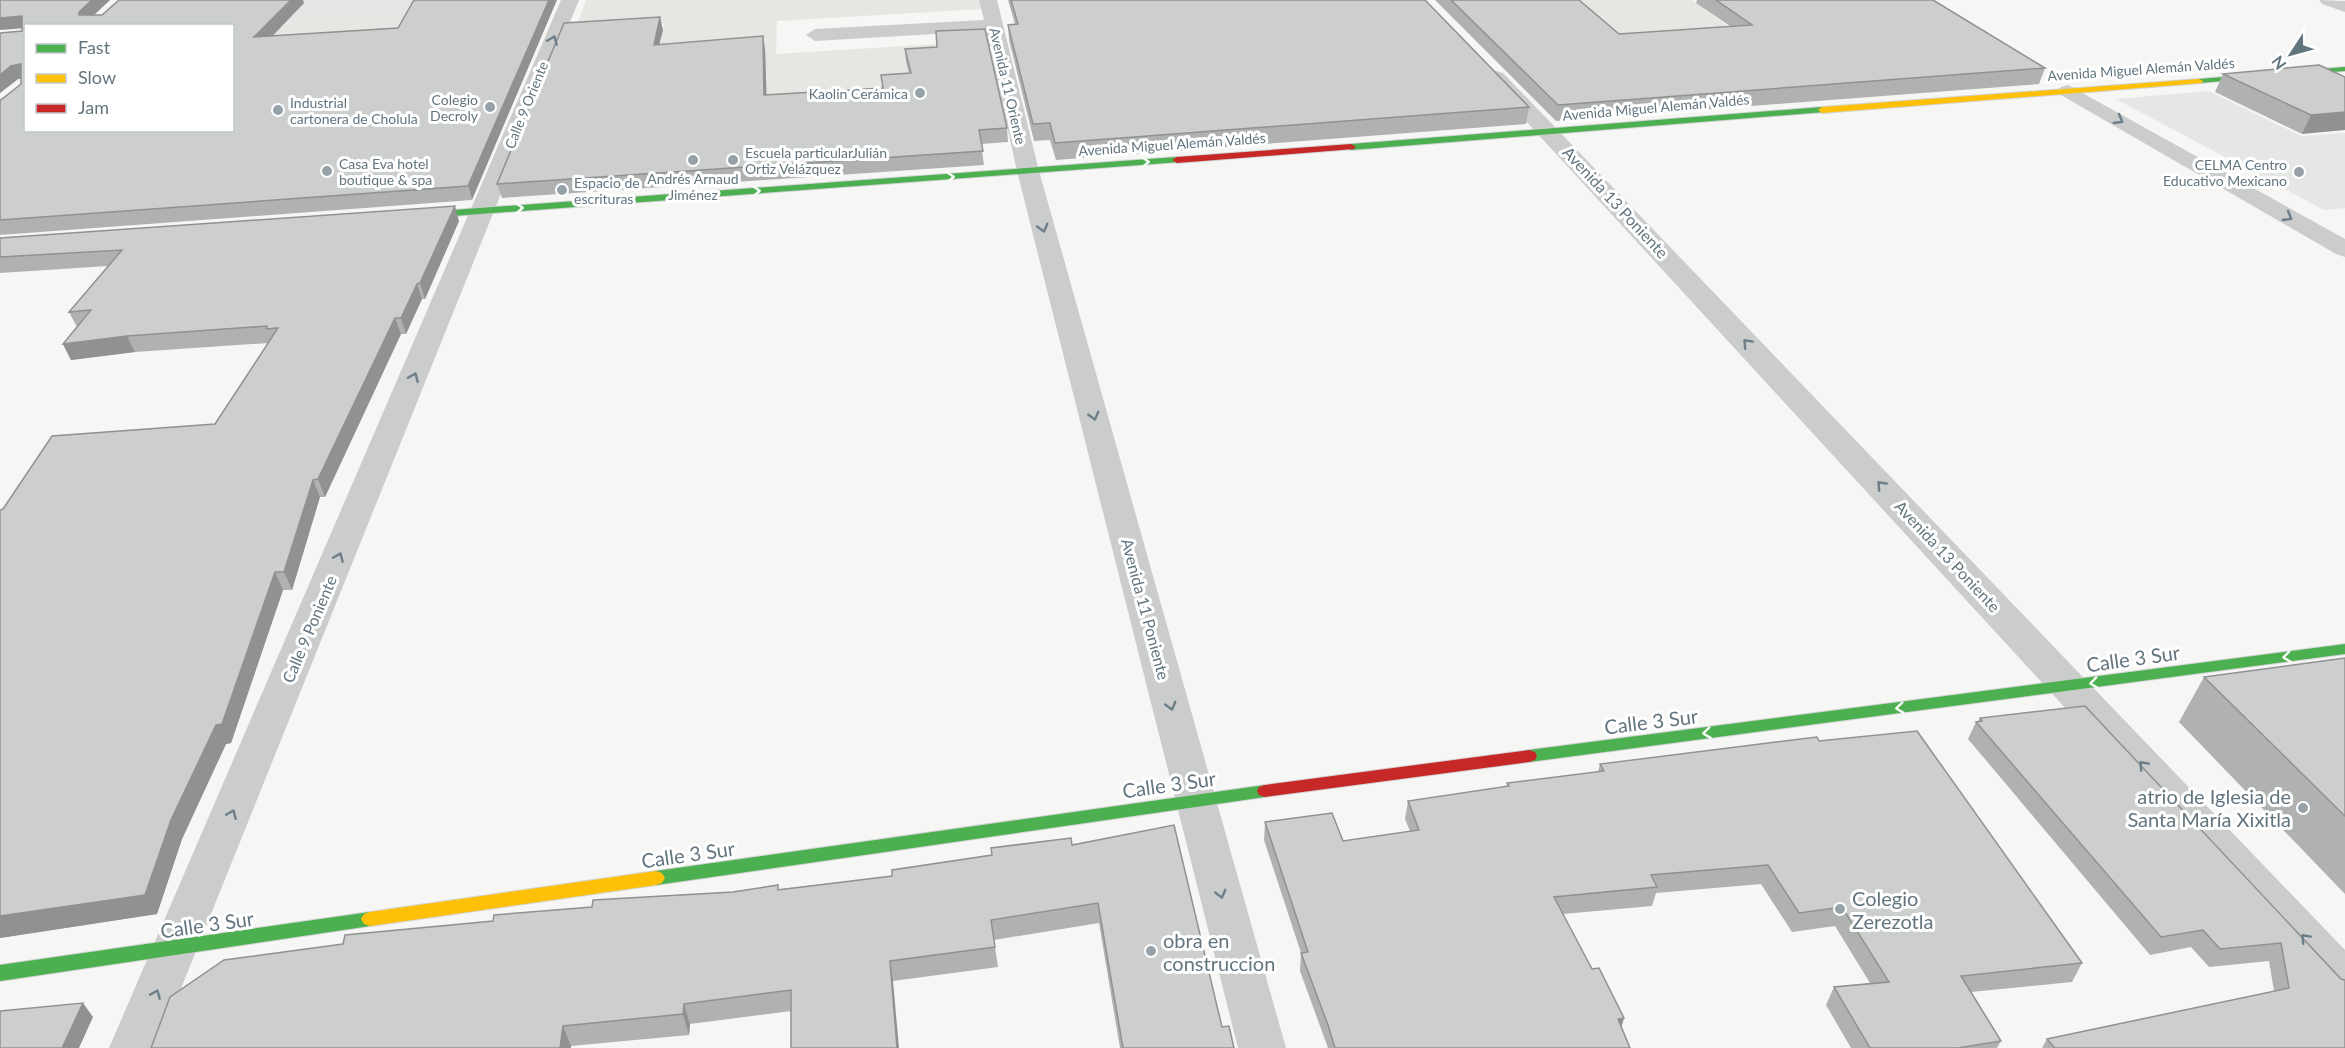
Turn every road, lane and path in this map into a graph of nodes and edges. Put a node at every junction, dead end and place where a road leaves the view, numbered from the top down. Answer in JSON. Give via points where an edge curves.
{"nodes":[{"id":1,"x":570,"y":0,"type":"edge"},
{"id":2,"x":988,"y":0,"type":"edge"},
{"id":3,"x":2328,"y":0,"type":"edge"},
{"id":4,"x":2345,"y":7,"type":"edge"},
{"id":5,"x":994,"y":25,"type":"junction"},
{"id":6,"x":815,"y":35,"type":"dead end"},
{"id":7,"x":1486,"y":66,"type":"edge"},
{"id":8,"x":2345,"y":69,"type":"edge"},
{"id":9,"x":2048,"y":79,"type":"dead end"},
{"id":10,"x":2068,"y":91,"type":"junction"},
{"id":11,"x":1550,"y":132,"type":"junction"},
{"id":12,"x":1028,"y":171,"type":"junction"},
{"id":13,"x":483,"y":211,"type":"junction"},
{"id":14,"x":402,"y":216,"type":"edge"},
{"id":15,"x":2342,"y":245,"type":"edge"},
{"id":16,"x":2345,"y":649,"type":"edge"},
{"id":17,"x":2070,"y":686,"type":"junction"},
{"id":18,"x":1196,"y":800,"type":"junction"},
{"id":19,"x":176,"y":948,"type":"junction"},
{"id":20,"x":0,"y":973,"type":"edge"},
{"id":21,"x":2345,"y":981,"type":"edge"},
{"id":22,"x":133,"y":1048,"type":"edge"},
{"id":23,"x":1262,"y":1048,"type":"edge"}],
"edges":[{"from":13,"to":1,"type":"street","name":"Calle 9 Oriente","one_way":true},
{"from":2,"to":5,"type":"street","name":"Avenida 11 Oriente"},
{"from":3,"to":4,"type":"street"},
{"from":5,"to":6,"type":"street"},
{"from":5,"to":12,"type":"street","name":"Avenida 11 Oriente"},
{"from":7,"to":11,"type":"street","name":"Avenida 13 Poniente"},
{"from":8,"to":10,"type":"main road","name":"Avenida Miguel Alemán Valdés"},
{"from":9,"to":10,"type":"main road"},
{"from":10,"to":11,"type":"main road","name":"Avenida Miguel Alemán Valdés"},
{"from":10,"to":15,"type":"street","one_way":true},
{"from":12,"to":11,"type":"main road","name":"Avenida Miguel Alemán Valdés","one_way":true},
{"from":17,"to":11,"type":"street","name":"Avenida 13 Poniente","one_way":true},
{"from":13,"to":12,"type":"main road","name":"Avenida Miguel Alemán Valdés","one_way":true},
{"from":12,"to":18,"type":"street","name":"Avenida 11 Poniente","one_way":true},
{"from":13,"to":14,"type":"main road","name":"Avenida Miguel Alemán Valdés"},
{"from":19,"to":13,"type":"street","name":"Calle 9 Poniente","one_way":true},
{"from":16,"to":17,"type":"main road","name":"Calle 3 Sur","one_way":true},
{"from":17,"to":18,"type":"main road","name":"Calle 3 Sur","one_way":true},
{"from":21,"to":17,"type":"street","name":"Avenida 13 Poniente","one_way":true},
{"from":18,"to":19,"type":"main road","name":"Calle 3 Sur"},
{"from":18,"to":23,"type":"street","name":"Avenida 11 Poniente","one_way":true},
{"from":19,"to":20,"type":"main road","name":"Calle 3 Sur"},
{"from":22,"to":19,"type":"street","name":"Calle 9 Poniente","one_way":true}]}
